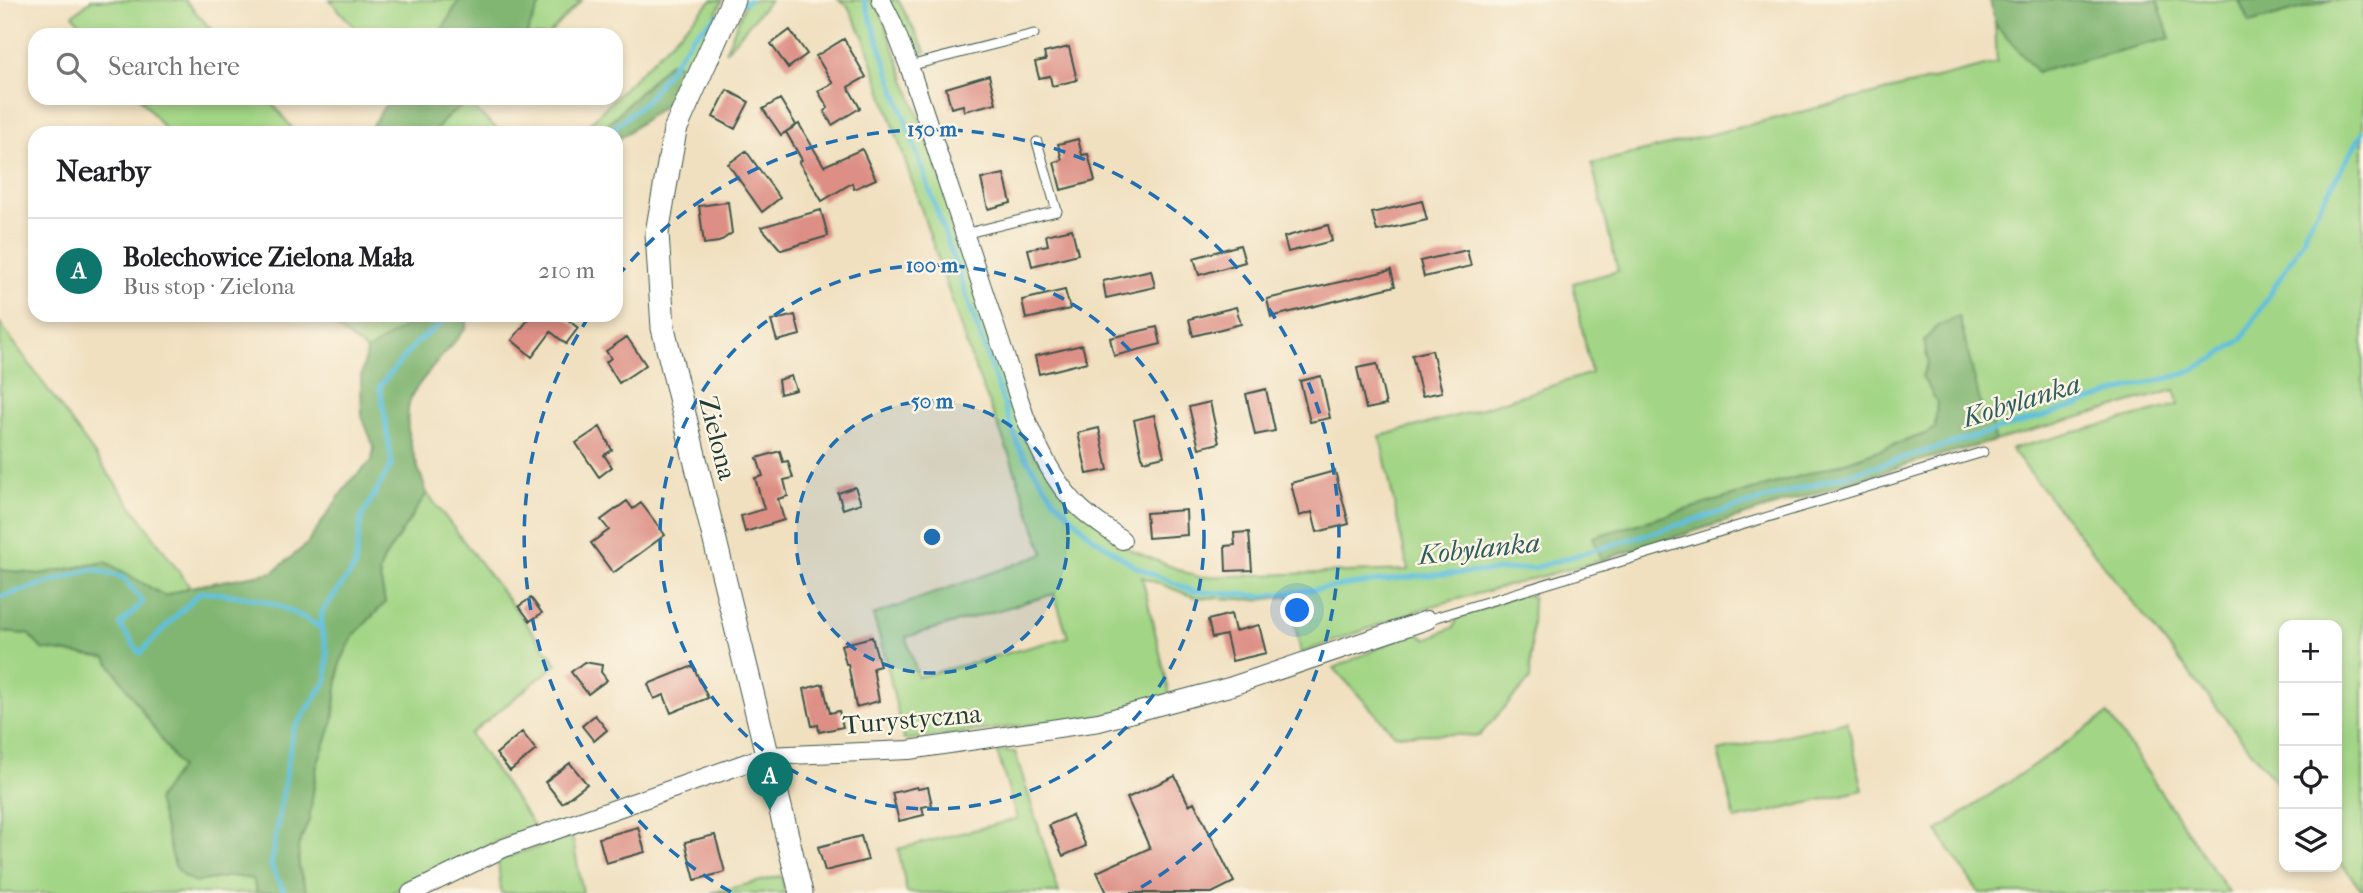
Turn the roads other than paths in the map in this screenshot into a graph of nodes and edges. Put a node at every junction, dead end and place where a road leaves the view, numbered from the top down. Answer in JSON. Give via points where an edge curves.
{"nodes":[{"id":1,"x":733,"y":0,"type":"edge"},
{"id":2,"x":881,"y":0,"type":"edge"},
{"id":3,"x":1034,"y":34,"type":"dead end"},
{"id":4,"x":909,"y":66,"type":"junction"},
{"id":5,"x":1037,"y":142,"type":"dead end"},
{"id":6,"x":964,"y":234,"type":"junction"},
{"id":7,"x":1983,"y":452,"type":"dead end"},
{"id":8,"x":1122,"y":540,"type":"dead end"},
{"id":9,"x":1427,"y":620,"type":"joint"},
{"id":10,"x":766,"y":755,"type":"junction"},
{"id":11,"x":411,"y":893,"type":"edge"},
{"id":12,"x":802,"y":893,"type":"edge"}],
"edges":[{"from":1,"to":10,"type":"street","name":"Zielona","via":[[675,130],[657,233],[663,328]]},
{"from":2,"to":4,"type":"street"},
{"from":3,"to":4,"type":"lane"},
{"from":4,"to":6,"type":"street"},
{"from":5,"to":6,"type":"lane","via":[[1057,211]]},
{"from":6,"to":8,"type":"street","via":[[1041,453],[1080,508]]},
{"from":7,"to":9,"type":"lane"},
{"from":9,"to":10,"type":"street","name":"Turystyczna","via":[[1229,687],[1098,722],[909,750]]},
{"from":10,"to":11,"type":"street","name":"Turystyczna","via":[[504,848]]},
{"from":10,"to":12,"type":"street","name":"Zielona"}]}
